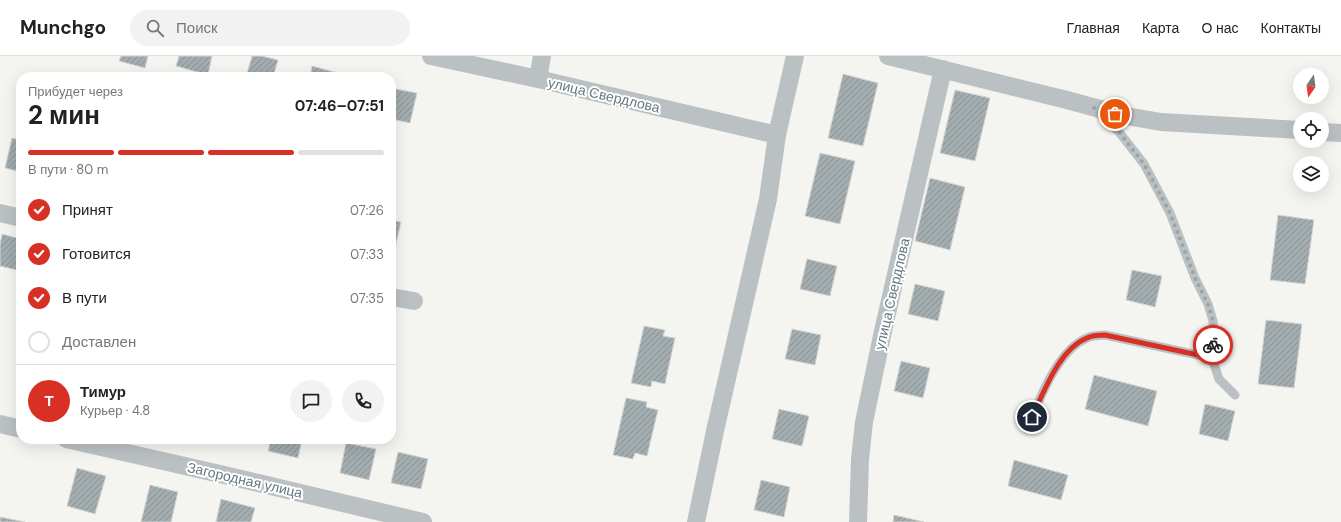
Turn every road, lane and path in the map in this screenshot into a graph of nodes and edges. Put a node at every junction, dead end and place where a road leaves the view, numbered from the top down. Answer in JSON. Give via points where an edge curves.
{"nodes":[{"id":1,"x":431,"y":56,"type":"edge"},
{"id":2,"x":542,"y":56,"type":"edge"},
{"id":3,"x":795,"y":56,"type":"edge"},
{"id":4,"x":888,"y":56,"type":"edge"},
{"id":5,"x":943,"y":70,"type":"junction"},
{"id":6,"x":538,"y":79,"type":"junction"},
{"id":7,"x":1094,"y":108,"type":"junction"},
{"id":8,"x":1293,"y":130,"type":"edge"},
{"id":9,"x":1329,"y":132,"type":"edge"},
{"id":10,"x":1341,"y":133,"type":"edge"},
{"id":11,"x":777,"y":135,"type":"junction"},
{"id":12,"x":0,"y":213,"type":"edge"},
{"id":13,"x":16,"y":217,"type":"edge"},
{"id":14,"x":396,"y":297,"type":"edge"},
{"id":15,"x":414,"y":301,"type":"dead end"},
{"id":16,"x":1212,"y":358,"type":"junction"},
{"id":17,"x":1235,"y":395,"type":"dead end"},
{"id":18,"x":0,"y":424,"type":"edge"},
{"id":19,"x":16,"y":428,"type":"edge"},
{"id":20,"x":1026,"y":429,"type":"dead end"},
{"id":21,"x":88,"y":444,"type":"edge"},
{"id":22,"x":422,"y":522,"type":"edge"},
{"id":23,"x":696,"y":522,"type":"edge"},
{"id":24,"x":858,"y":522,"type":"edge"}],
"edges":[{"from":1,"to":6,"type":"street","name":"улица Свердлова"},
{"from":2,"to":6,"type":"street"},
{"from":3,"to":11,"type":"street"},
{"from":4,"to":5,"type":"street"},
{"from":5,"to":7,"type":"street"},
{"from":5,"to":24,"type":"street","name":"улица Свердлова","via":[[864,422]]},
{"from":6,"to":11,"type":"street","name":"улица Свердлова"},
{"from":7,"to":8,"type":"street","via":[[1161,122]]},
{"from":7,"to":16,"type":"lane","via":[[1119,132],[1144,164],[1170,213],[1213,321]]},
{"from":9,"to":10,"type":"street"},
{"from":11,"to":23,"type":"street","via":[[768,199]]},
{"from":12,"to":13,"type":"street"},
{"from":14,"to":15,"type":"street"},
{"from":16,"to":17,"type":"lane","via":[[1219,379]]},
{"from":16,"to":20,"type":"lane","via":[[1105,335],[1087,337],[1072,347],[1054,370]]},
{"from":18,"to":19,"type":"street"},
{"from":21,"to":22,"type":"street","name":"Загородная улица"}]}
